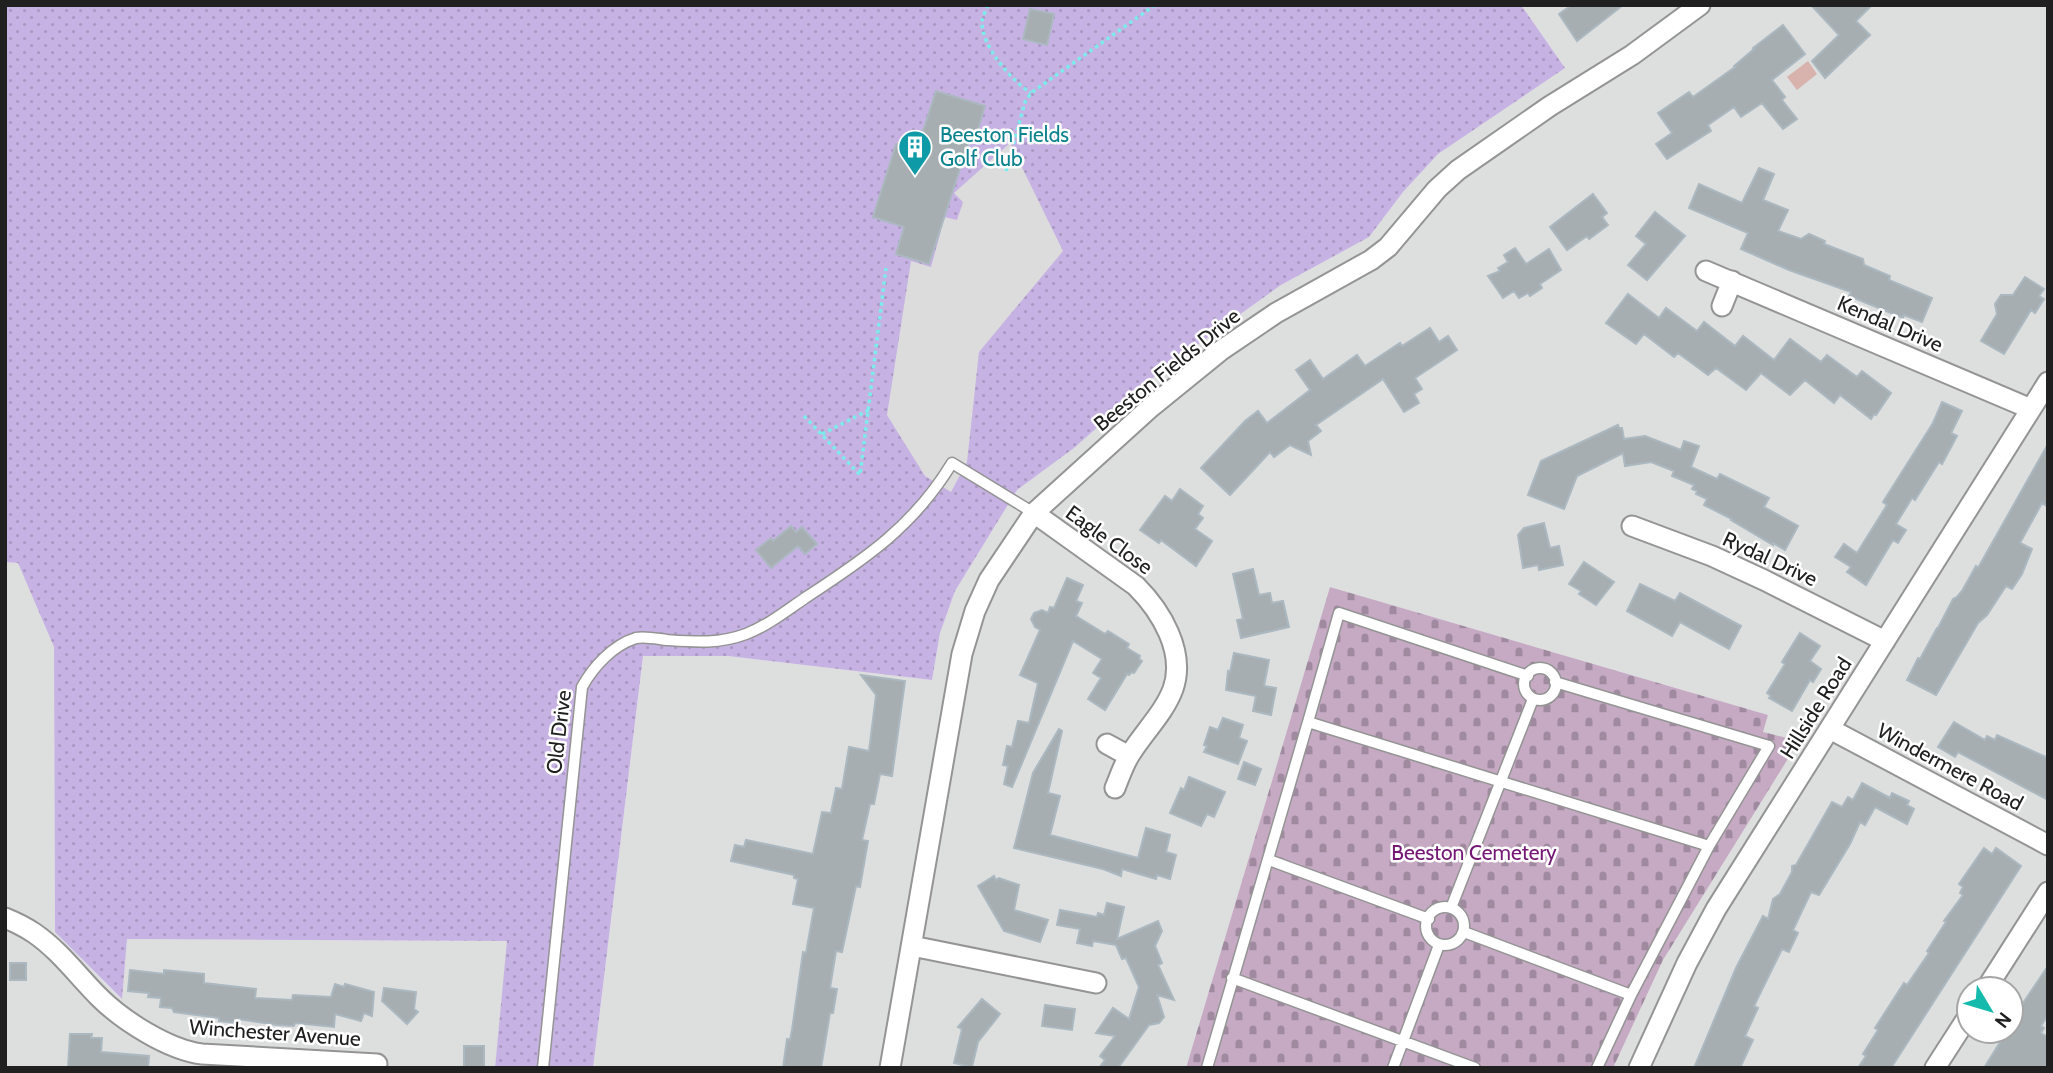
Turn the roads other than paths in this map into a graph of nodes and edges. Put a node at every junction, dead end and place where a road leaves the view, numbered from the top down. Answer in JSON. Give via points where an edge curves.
{"nodes":[{"id":1,"x":1700,"y":5,"type":"edge"},
{"id":2,"x":1706,"y":271,"type":"dead end"},
{"id":3,"x":1732,"y":281,"type":"junction"},
{"id":4,"x":1722,"y":306,"type":"dead end"},
{"id":5,"x":2048,"y":382,"type":"edge"},
{"id":6,"x":2031,"y":409,"type":"junction"},
{"id":7,"x":1034,"y":513,"type":"junction"},
{"id":8,"x":1632,"y":526,"type":"dead end"},
{"id":9,"x":1885,"y":641,"type":"junction"},
{"id":10,"x":1528,"y":676,"type":"junction"},
{"id":11,"x":1555,"y":682,"type":"junction"},
{"id":12,"x":1533,"y":699,"type":"junction"},
{"id":13,"x":1308,"y":722,"type":"junction"},
{"id":14,"x":1830,"y":729,"type":"junction"},
{"id":15,"x":1107,"y":744,"type":"dead end"},
{"id":16,"x":1129,"y":756,"type":"junction"},
{"id":17,"x":1501,"y":782,"type":"junction"},
{"id":18,"x":1115,"y":788,"type":"dead end"},
{"id":19,"x":2048,"y":845,"type":"edge"},
{"id":20,"x":1709,"y":846,"type":"junction"},
{"id":21,"x":1269,"y":860,"type":"junction"},
{"id":22,"x":2048,"y":892,"type":"edge"},
{"id":23,"x":1451,"y":908,"type":"junction"},
{"id":24,"x":5,"y":918,"type":"edge"},
{"id":25,"x":1429,"y":919,"type":"junction"},
{"id":26,"x":1464,"y":932,"type":"junction"},
{"id":27,"x":1439,"y":945,"type":"junction"},
{"id":28,"x":912,"y":946,"type":"junction"},
{"id":29,"x":1995,"y":975,"type":"edge"},
{"id":30,"x":1232,"y":978,"type":"junction"},
{"id":31,"x":1096,"y":983,"type":"dead end"},
{"id":32,"x":1631,"y":995,"type":"junction"},
{"id":33,"x":1955,"y":1037,"type":"edge"},
{"id":34,"x":1403,"y":1041,"type":"junction"},
{"id":35,"x":377,"y":1064,"type":"dead end"},
{"id":36,"x":543,"y":1068,"type":"edge"},
{"id":37,"x":890,"y":1068,"type":"edge"},
{"id":38,"x":1207,"y":1068,"type":"edge"},
{"id":39,"x":1393,"y":1068,"type":"edge"},
{"id":40,"x":1475,"y":1068,"type":"edge"},
{"id":41,"x":1597,"y":1068,"type":"edge"},
{"id":42,"x":1639,"y":1068,"type":"edge"},
{"id":43,"x":1936,"y":1068,"type":"edge"}],
"edges":[{"from":1,"to":7,"type":"street","name":"Beeston Fields Drive","via":[[1458,170],[1371,260],[1276,313],[1220,351]]},
{"from":2,"to":3,"type":"street","name":"Kendal Drive"},
{"from":3,"to":4,"type":"street"},
{"from":3,"to":6,"type":"street","name":"Kendal Drive"},
{"from":5,"to":6,"type":"street","name":"Hillside Road"},
{"from":6,"to":9,"type":"street","name":"Hillside Road"},
{"from":7,"to":16,"type":"street","name":"Eagle Close","via":[[1136,586],[1150,600],[1170,636],[1176,665],[1173,688]]},
{"from":7,"to":28,"type":"street","name":"Beeston Fields Drive","via":[[989,580],[962,654]]},
{"from":7,"to":36,"type":"lane","name":"Old Drive","via":[[952,463],[934,493],[894,535],[748,633],[700,642],[638,637],[618,646],[595,668],[581,695]]},
{"from":8,"to":9,"type":"street","name":"Rydal Drive","via":[[1712,556]]},
{"from":9,"to":14,"type":"street","name":"Hillside Road"},
{"from":10,"to":11,"type":"lane","via":[[1541,668],[1552,673]]},
{"from":10,"to":12,"type":"lane","via":[[1524,683]]},
{"from":10,"to":13,"type":"lane","via":[[1339,613]]},
{"from":11,"to":12,"type":"lane","via":[[1549,698]]},
{"from":11,"to":20,"type":"lane","via":[[1769,746]]},
{"from":12,"to":17,"type":"lane"},
{"from":13,"to":17,"type":"lane"},
{"from":13,"to":21,"type":"lane"},
{"from":14,"to":19,"type":"street","name":"Windermere Road"},
{"from":14,"to":42,"type":"street","name":"Hillside Road","via":[[1716,909]]},
{"from":15,"to":16,"type":"street"},
{"from":16,"to":18,"type":"street","name":"Eagle Close"},
{"from":17,"to":20,"type":"lane"},
{"from":17,"to":23,"type":"lane"},
{"from":20,"to":32,"type":"lane"},
{"from":21,"to":25,"type":"lane"},
{"from":21,"to":30,"type":"lane"},
{"from":22,"to":29,"type":"street"},
{"from":23,"to":25,"type":"lane","via":[[1438,908]]},
{"from":23,"to":26,"type":"lane","via":[[1465,922]]},
{"from":24,"to":35,"type":"street","name":"Winchester Avenue","via":[[34,932],[102,1000],[181,1051]]},
{"from":25,"to":27,"type":"lane","via":[[1426,930]]},
{"from":26,"to":27,"type":"lane","via":[[1458,942]]},
{"from":26,"to":32,"type":"lane"},
{"from":27,"to":34,"type":"lane"},
{"from":28,"to":31,"type":"street"},
{"from":28,"to":37,"type":"street","name":"Beeston Fields Drive"},
{"from":30,"to":34,"type":"lane"},
{"from":30,"to":38,"type":"lane"},
{"from":32,"to":41,"type":"lane"},
{"from":33,"to":43,"type":"street"},
{"from":34,"to":39,"type":"lane"},
{"from":34,"to":40,"type":"lane"}]}
